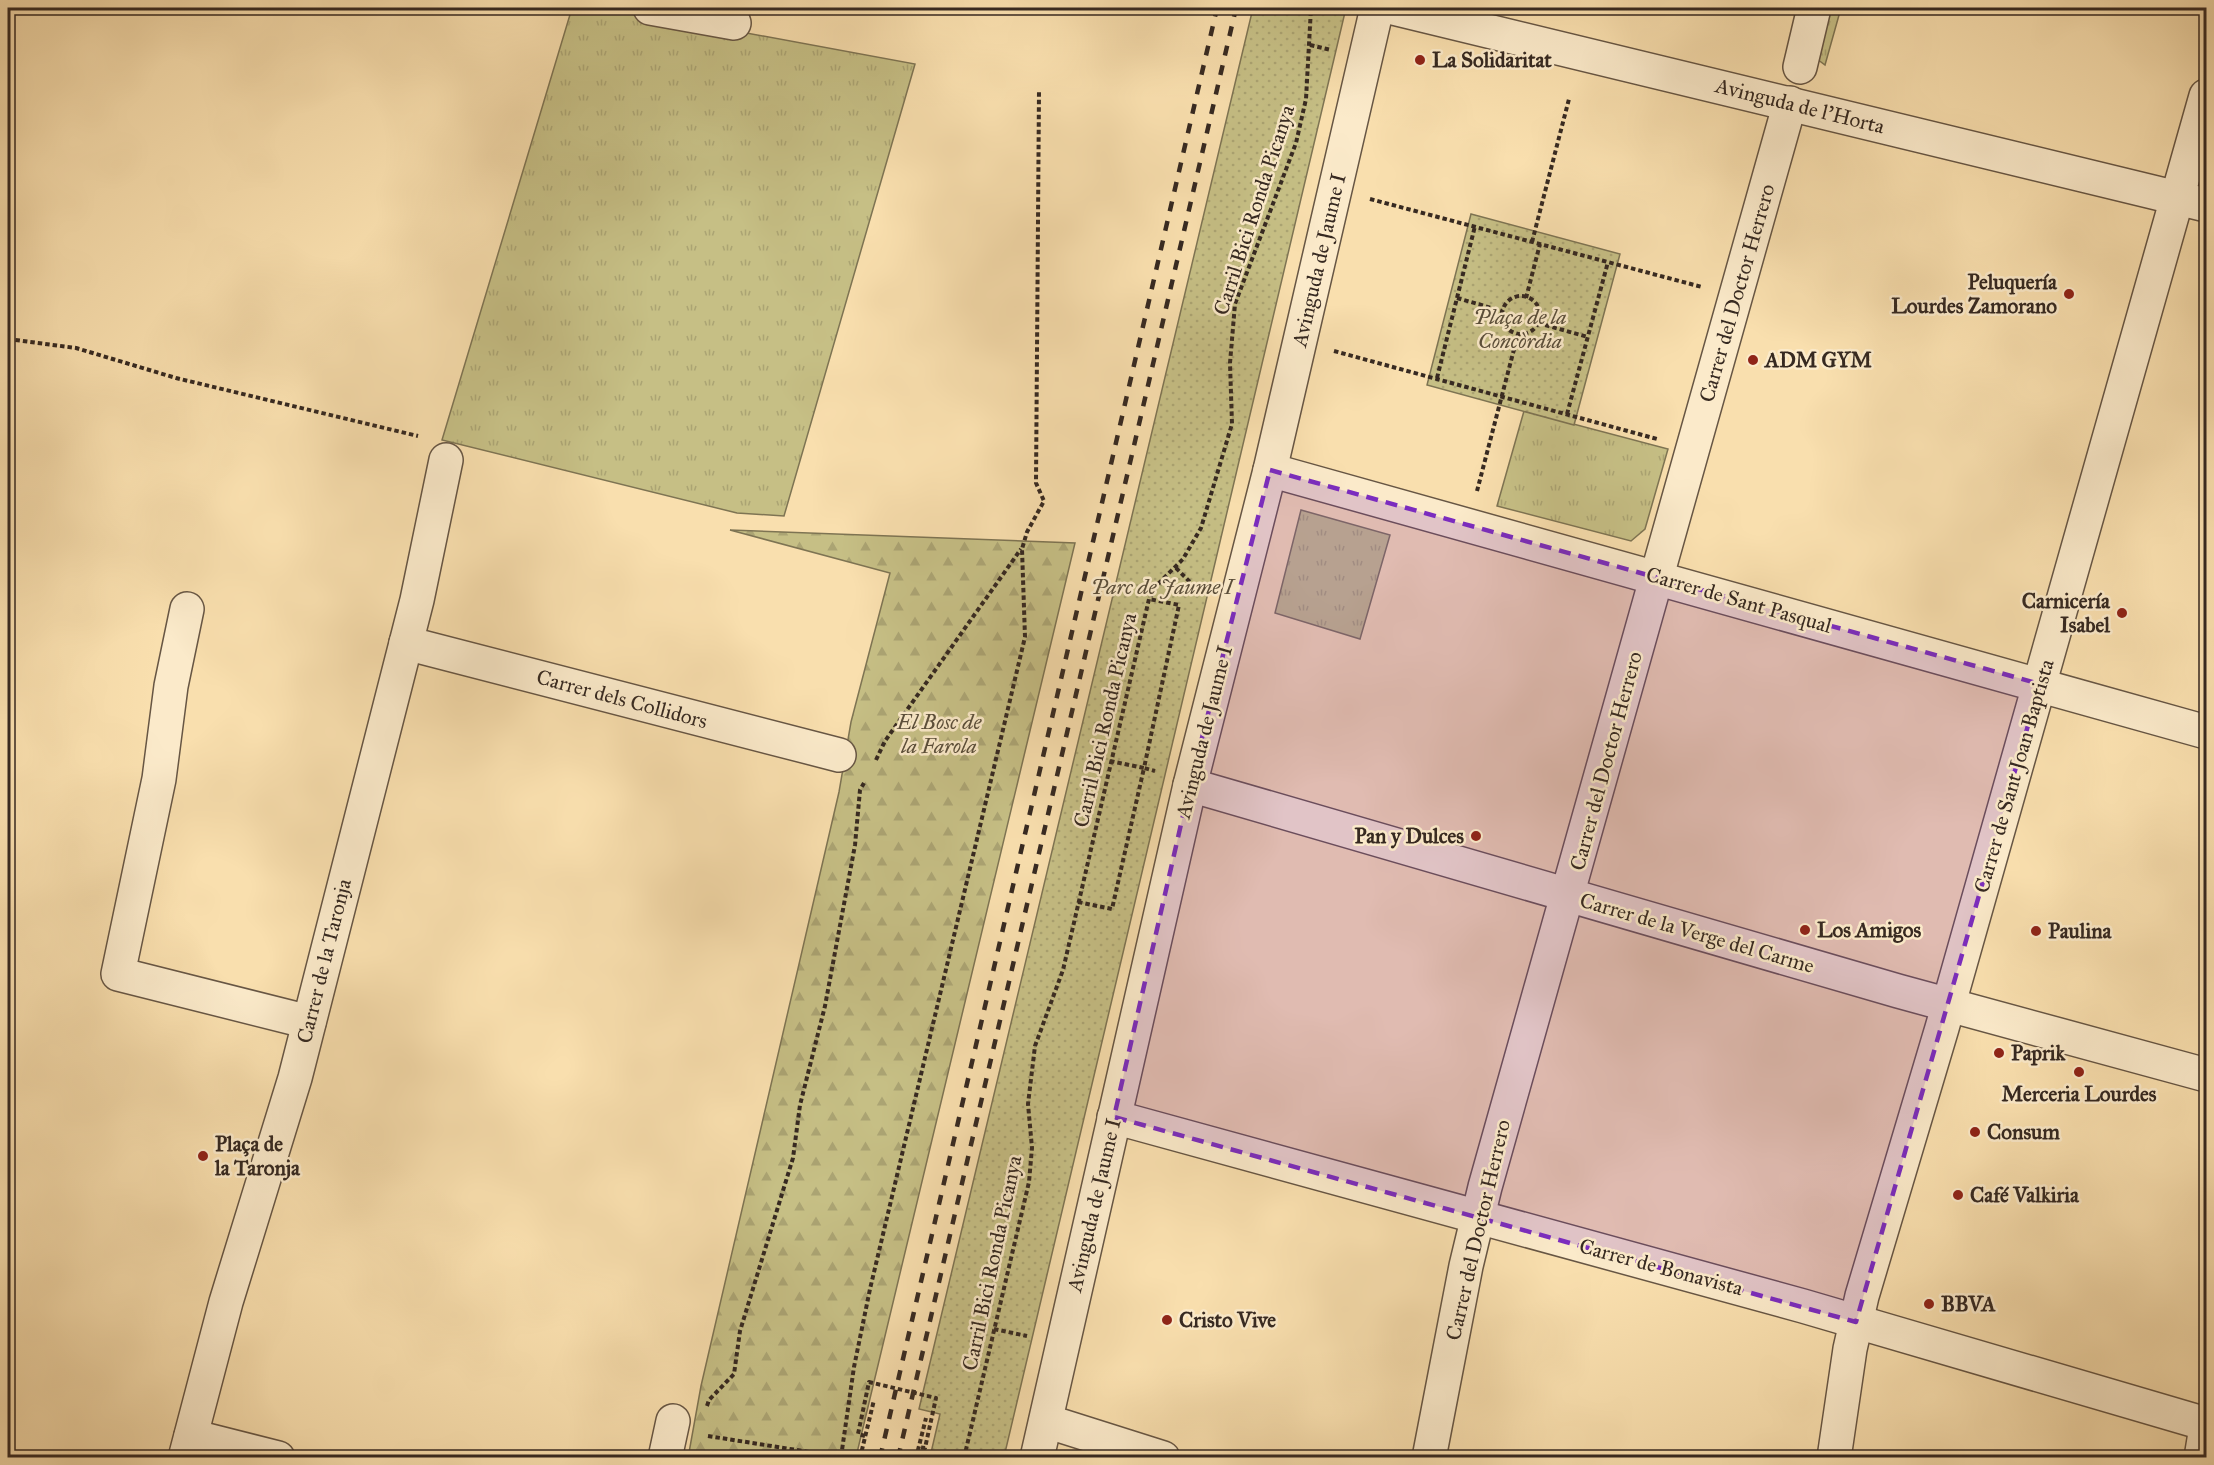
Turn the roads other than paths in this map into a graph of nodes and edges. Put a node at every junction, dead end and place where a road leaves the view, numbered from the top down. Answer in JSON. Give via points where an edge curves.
{"nodes":[{"id":1,"x":650,"y":8,"type":"edge"},
{"id":2,"x":1377,"y":8,"type":"edge"},
{"id":3,"x":1393,"y":8,"type":"edge"},
{"id":4,"x":1814,"y":8,"type":"edge"},
{"id":5,"x":734,"y":23,"type":"dead end"},
{"id":6,"x":1800,"y":67,"type":"dead end"},
{"id":7,"x":2206,"y":96,"type":"edge"},
{"id":8,"x":1790,"y":103,"type":"junction"},
{"id":9,"x":2192,"y":201,"type":"edge"},
{"id":10,"x":446,"y":460,"type":"road end"},
{"id":11,"x":1270,"y":470,"type":"junction"},
{"id":12,"x":1657,"y":578,"type":"junction"},
{"id":13,"x":187,"y":609,"type":"dead end"},
{"id":14,"x":406,"y":643,"type":"junction"},
{"id":15,"x":2040,"y":684,"type":"junction"},
{"id":16,"x":2206,"y":732,"type":"edge"},
{"id":17,"x":839,"y":755,"type":"dead end"},
{"id":18,"x":1190,"y":785,"type":"junction"},
{"id":19,"x":1569,"y":895,"type":"junction"},
{"id":20,"x":1948,"y":1003,"type":"junction"},
{"id":21,"x":309,"y":1022,"type":"junction"},
{"id":22,"x":2206,"y":1075,"type":"edge"},
{"id":23,"x":1114,"y":1117,"type":"junction"},
{"id":24,"x":1478,"y":1217,"type":"junction"},
{"id":25,"x":1856,"y":1322,"type":"junction"},
{"id":26,"x":1046,"y":1421,"type":"junction"},
{"id":27,"x":2206,"y":1425,"type":"edge"},
{"id":28,"x":686,"y":1428,"type":"road end"},
{"id":29,"x":188,"y":1447,"type":"edge"},
{"id":30,"x":278,"y":1458,"type":"edge"},
{"id":31,"x":665,"y":1458,"type":"edge"},
{"id":32,"x":1037,"y":1458,"type":"edge"},
{"id":33,"x":1163,"y":1458,"type":"edge"},
{"id":34,"x":1429,"y":1458,"type":"edge"},
{"id":35,"x":1833,"y":1458,"type":"edge"},
{"id":36,"x":2201,"y":1458,"type":"edge"}],
"edges":[{"from":1,"to":5,"type":"street"},
{"from":2,"to":11,"type":"street","name":"Avinguda de Jaume I"},
{"from":3,"to":8,"type":"street","name":"Avinguda de l'Horta"},
{"from":4,"to":6,"type":"street"},
{"from":7,"to":9,"type":"street","name":"Carrer de Sant Joan Baptista"},
{"from":8,"to":9,"type":"street","name":"Avinguda de l'Horta"},
{"from":8,"to":12,"type":"street","name":"Carrer del Doctor Herrero"},
{"from":9,"to":15,"type":"street","name":"Carrer de Sant Joan Baptista"},
{"from":10,"to":14,"type":"street","name":"Carrer de la Taronja"},
{"from":11,"to":12,"type":"street","name":"Carrer de Sant Pasqual"},
{"from":11,"to":18,"type":"street","name":"Avinguda de Jaume I"},
{"from":12,"to":15,"type":"street","name":"Carrer de Sant Pasqual"},
{"from":12,"to":19,"type":"street","name":"Carrer del Doctor Herrero"},
{"from":13,"to":21,"type":"street","via":[[171,686],[159,779],[118,974]]},
{"from":14,"to":17,"type":"street","name":"Carrer dels Collidors"},
{"from":14,"to":21,"type":"street","name":"Carrer de la Taronja"},
{"from":15,"to":16,"type":"street","name":"Carrer de Sant Pasqual"},
{"from":15,"to":20,"type":"street","name":"Carrer de Sant Joan Baptista"},
{"from":18,"to":19,"type":"street","name":"Carrer de la Verge del Carme"},
{"from":18,"to":23,"type":"street","name":"Avinguda de Jaume I"},
{"from":19,"to":20,"type":"street","name":"Carrer de la Verge del Carme"},
{"from":19,"to":24,"type":"street","name":"Carrer del Doctor Herrero"},
{"from":20,"to":22,"type":"street","name":"Carrer de la Verge del Carme"},
{"from":20,"to":25,"type":"street","name":"Carrer de Sant Joan Baptista"},
{"from":21,"to":29,"type":"street","name":"Carrer de la Taronja","via":[[226,1302]]},
{"from":23,"to":24,"type":"street","name":"Carrer de Bonavista"},
{"from":23,"to":26,"type":"street","name":"Avinguda de Jaume I"},
{"from":24,"to":25,"type":"street","name":"Carrer de Bonavista"},
{"from":24,"to":34,"type":"street","name":"Carrer del Doctor Herrero"},
{"from":25,"to":27,"type":"street","name":"Carrer de Bonavista"},
{"from":25,"to":35,"type":"street","name":"Carrer de Sant Joan Baptista"},
{"from":26,"to":32,"type":"street","name":"Avinguda de Jaume I"},
{"from":26,"to":33,"type":"street"},
{"from":27,"to":36,"type":"street"},
{"from":28,"to":31,"type":"street"},
{"from":29,"to":30,"type":"street"}]}
